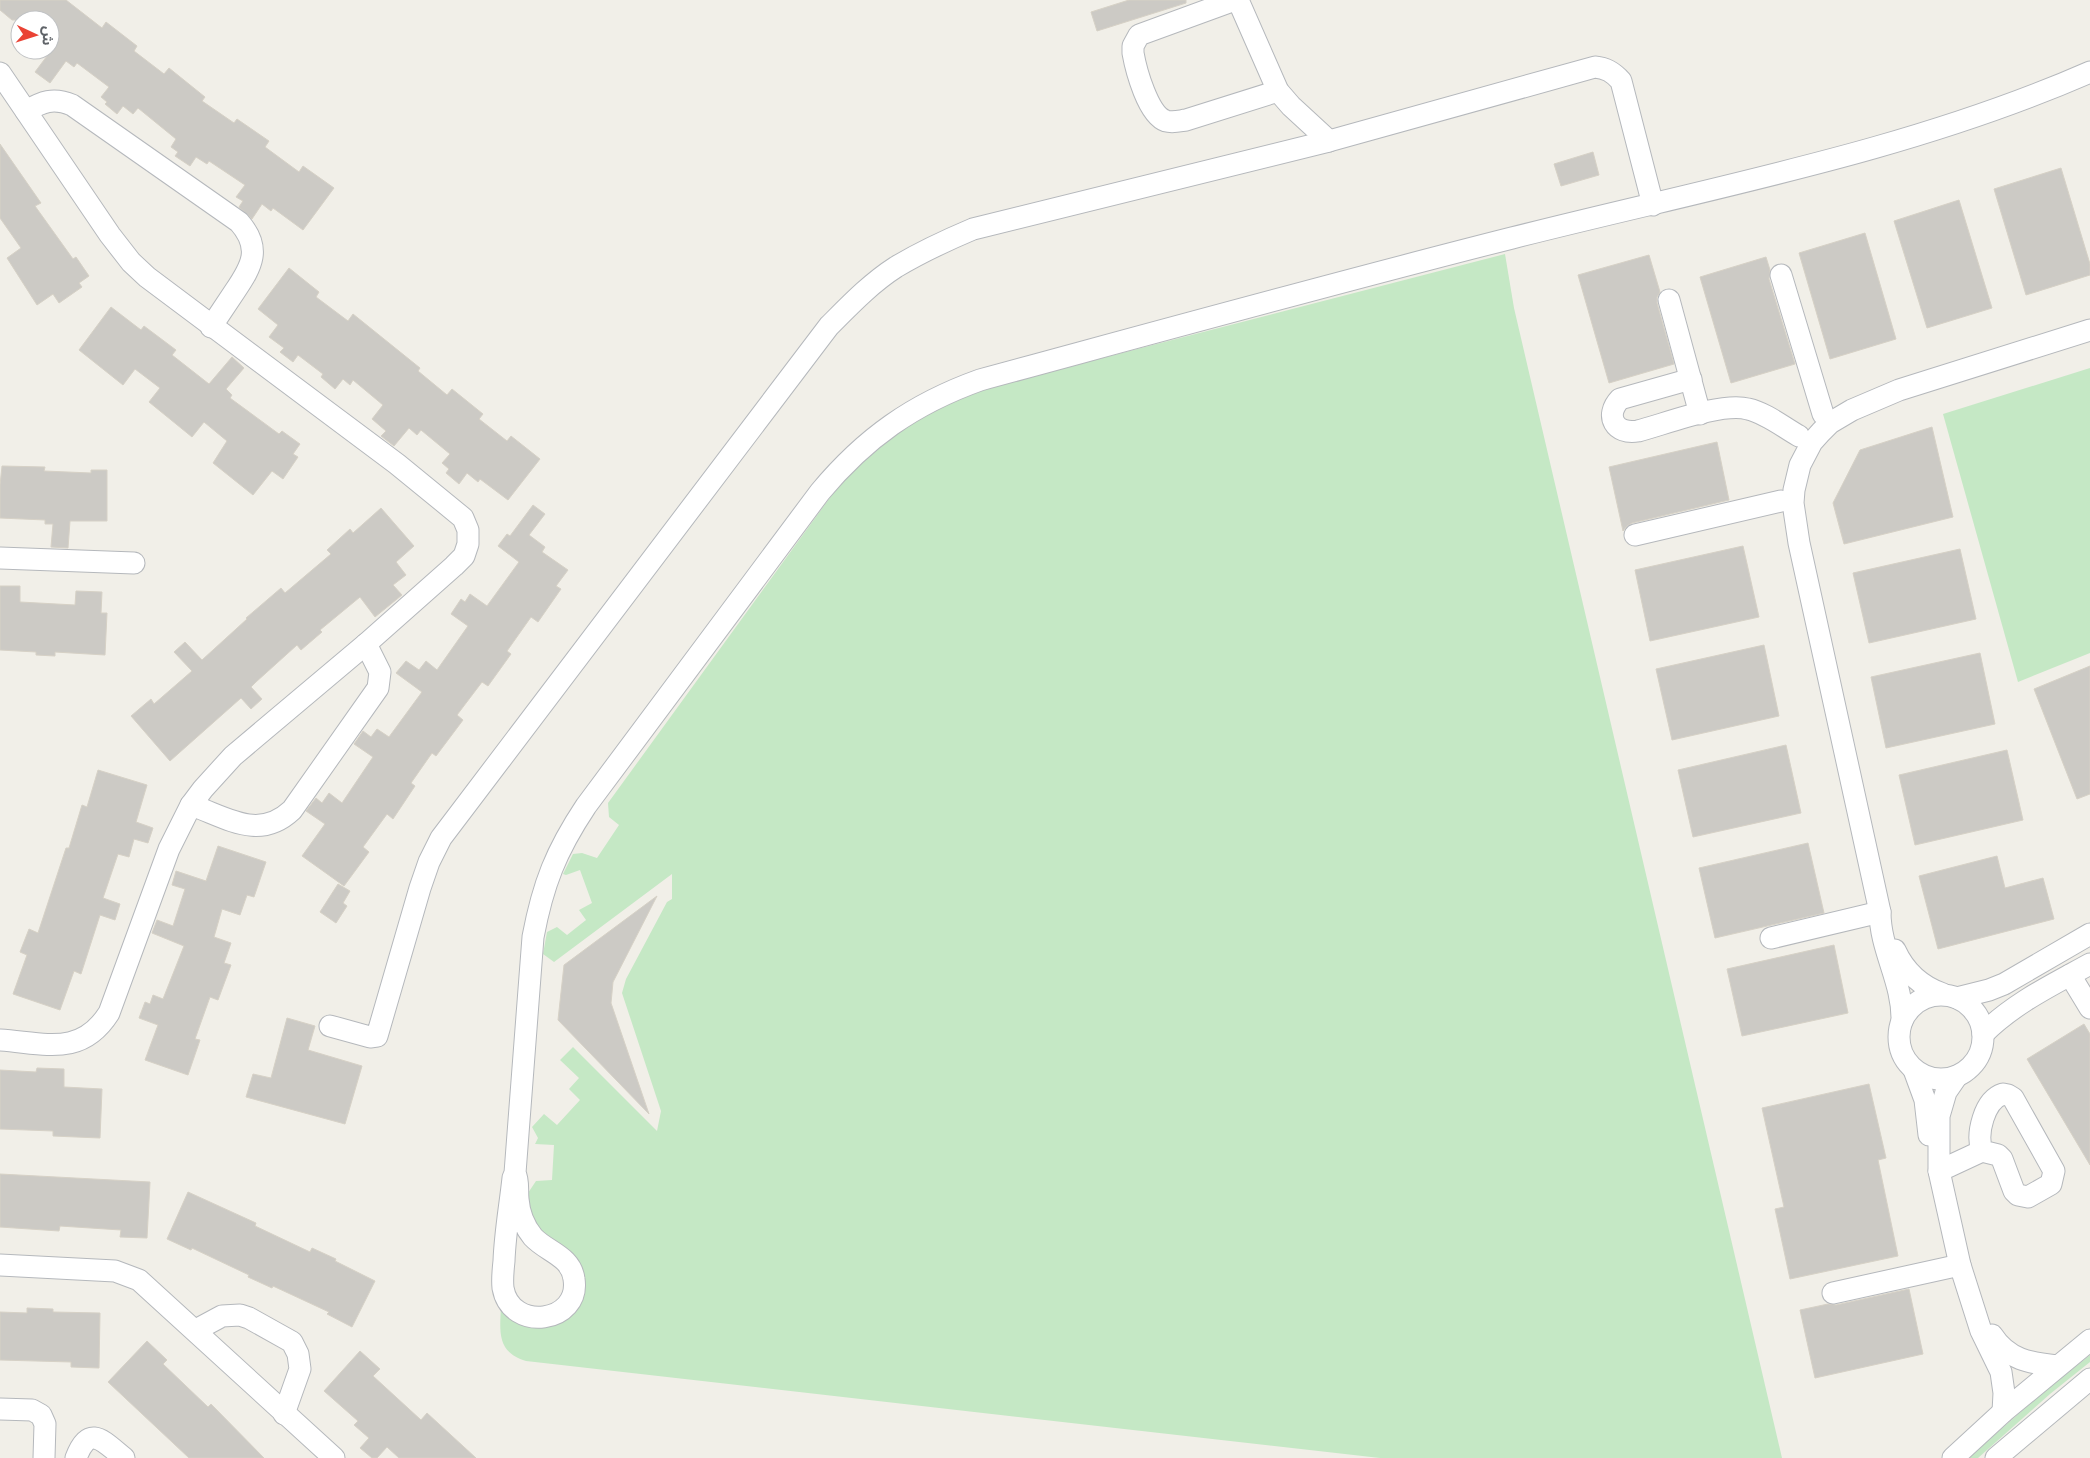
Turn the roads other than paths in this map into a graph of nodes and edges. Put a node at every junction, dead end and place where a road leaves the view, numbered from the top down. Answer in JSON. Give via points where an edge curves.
{"nodes":[{"id":1,"x":1236,"y":0,"type":"edge"},
{"id":2,"x":2090,"y":72,"type":"edge"},
{"id":3,"x":0,"y":73,"type":"edge"},
{"id":4,"x":1278,"y":91,"type":"junction"},
{"id":5,"x":26,"y":111,"type":"junction"},
{"id":6,"x":1329,"y":141,"type":"junction"},
{"id":7,"x":1653,"y":205,"type":"junction"},
{"id":8,"x":1781,"y":275,"type":"dead end"},
{"id":9,"x":1669,"y":300,"type":"dead end"},
{"id":10,"x":211,"y":327,"type":"junction"},
{"id":11,"x":2090,"y":330,"type":"edge"},
{"id":12,"x":1691,"y":379,"type":"junction"},
{"id":13,"x":1899,"y":390,"type":"junction"},
{"id":14,"x":1700,"y":414,"type":"junction"},
{"id":15,"x":1823,"y":414,"type":"junction"},
{"id":16,"x":1799,"y":436,"type":"junction"},
{"id":17,"x":1781,"y":501,"type":"junction"},
{"id":18,"x":1635,"y":535,"type":"dead end"},
{"id":19,"x":0,"y":558,"type":"edge"},
{"id":20,"x":134,"y":563,"type":"dead end"},
{"id":21,"x":1808,"y":589,"type":"junction"},
{"id":22,"x":366,"y":644,"type":"junction"},
{"id":23,"x":192,"y":805,"type":"junction"},
{"id":24,"x":1880,"y":912,"type":"junction"},
{"id":25,"x":2090,"y":934,"type":"edge"},
{"id":26,"x":1771,"y":938,"type":"dead end"},
{"id":27,"x":2090,"y":964,"type":"edge"},
{"id":28,"x":2070,"y":975,"type":"junction"},
{"id":29,"x":1950,"y":996,"type":"junction"},
{"id":30,"x":2090,"y":1008,"type":"edge"},
{"id":31,"x":1902,"y":1021,"type":"junction"},
{"id":32,"x":330,"y":1026,"type":"dead end"},
{"id":33,"x":1983,"y":1034,"type":"junction"},
{"id":34,"x":0,"y":1040,"type":"edge"},
{"id":35,"x":1914,"y":1070,"type":"junction"},
{"id":36,"x":1958,"y":1076,"type":"junction"},
{"id":37,"x":1982,"y":1151,"type":"junction"},
{"id":38,"x":1939,"y":1171,"type":"junction"},
{"id":39,"x":516,"y":1173,"type":"junction"},
{"id":40,"x":0,"y":1265,"type":"edge"},
{"id":41,"x":1960,"y":1265,"type":"junction"},
{"id":42,"x":1833,"y":1293,"type":"dead end"},
{"id":43,"x":1976,"y":1315,"type":"junction"},
{"id":44,"x":196,"y":1330,"type":"junction"},
{"id":45,"x":2090,"y":1340,"type":"edge"},
{"id":46,"x":2057,"y":1366,"type":"junction"},
{"id":47,"x":2090,"y":1379,"type":"edge"},
{"id":48,"x":0,"y":1409,"type":"edge"},
{"id":49,"x":2003,"y":1412,"type":"junction"},
{"id":50,"x":284,"y":1414,"type":"junction"},
{"id":51,"x":44,"y":1458,"type":"edge"},
{"id":52,"x":76,"y":1458,"type":"edge"},
{"id":53,"x":124,"y":1458,"type":"edge"},
{"id":54,"x":334,"y":1458,"type":"edge"},
{"id":55,"x":1953,"y":1458,"type":"edge"},
{"id":56,"x":1996,"y":1458,"type":"edge"}],
"edges":[{"from":1,"to":4,"type":"street"},
{"from":1,"to":4,"type":"street","via":[[1139,35],[1132,53],[1150,104],[1159,117],[1174,122]]},
{"from":2,"to":7,"type":"street","via":[[2015,103],[1916,135]]},
{"from":3,"to":5,"type":"street"},
{"from":4,"to":6,"type":"street"},
{"from":5,"to":10,"type":"street","via":[[121,250],[147,277]]},
{"from":5,"to":10,"type":"street","via":[[52,100],[72,105],[239,222],[248,232],[252,259],[248,272]]},
{"from":6,"to":7,"type":"street","via":[[1585,69],[1605,68],[1617,77],[1625,90]]},
{"from":6,"to":32,"type":"street","via":[[973,229],[910,259],[860,295],[829,326],[441,838],[420,888],[377,1036],[370,1038]]},
{"from":7,"to":39,"type":"street","via":[[1502,240],[980,380],[905,414],[866,444],[838,470],[796,523],[586,806],[550,868],[539,902],[533,937]]},
{"from":8,"to":15,"type":"street"},
{"from":9,"to":12,"type":"street"},
{"from":10,"to":22,"type":"street","via":[[397,464],[463,518],[468,530],[464,556]]},
{"from":11,"to":13,"type":"street"},
{"from":12,"to":14,"type":"street"},
{"from":12,"to":14,"type":"street","via":[[1620,398],[1612,412],[1613,419],[1623,431],[1630,433]]},
{"from":13,"to":15,"type":"street","via":[[1857,398]]},
{"from":13,"to":21,"type":"street","via":[[1830,423],[1812,442],[1800,465],[1793,503]]},
{"from":14,"to":16,"type":"street","via":[[1726,408],[1748,409]]},
{"from":15,"to":16,"type":"street"},
{"from":16,"to":17,"type":"street","via":[[1782,474]]},
{"from":17,"to":18,"type":"street"},
{"from":17,"to":21,"type":"street","via":[[1793,552]]},
{"from":19,"to":20,"type":"street"},
{"from":21,"to":24,"type":"street"},
{"from":22,"to":23,"type":"street","via":[[233,756]]},
{"from":22,"to":23,"type":"street","via":[[380,672],[378,688],[292,810],[270,825],[257,827]]},
{"from":23,"to":34,"type":"street","via":[[169,849],[109,1013],[100,1028],[71,1044]]},
{"from":24,"to":26,"type":"street"},
{"from":24,"to":29,"type":"street","via":[[1908,971],[1922,985]]},
{"from":24,"to":31,"type":"street","via":[[1882,939],[1900,995]]},
{"from":25,"to":29,"type":"street","via":[[2004,984],[1989,990]]},
{"from":27,"to":28,"type":"street"},
{"from":28,"to":30,"type":"street"},
{"from":28,"to":33,"type":"street","via":[[2012,1008]]},
{"from":29,"to":31,"type":"street","via":[[1934,995],[1918,1001]]},
{"from":29,"to":33,"type":"street","via":[[1973,1009]]},
{"from":31,"to":35,"type":"street","via":[[1900,1047]]},
{"from":33,"to":36,"type":"street","via":[[1979,1055]]},
{"from":35,"to":36,"type":"street","via":[[1939,1079]]},
{"from":35,"to":38,"type":"street","via":[[1926,1108],[1932,1156]]},
{"from":36,"to":38,"type":"street","via":[[1946,1092],[1939,1116]]},
{"from":37,"to":37,"type":"street","via":[[1979,1131],[1983,1118],[1998,1096],[2008,1095],[2013,1098],[2052,1164],[2054,1178],[2033,1196],[2023,1197],[2014,1191],[2002,1159]]},
{"from":37,"to":38,"type":"street"},
{"from":38,"to":41,"type":"street"},
{"from":39,"to":39,"type":"street","via":[[505,1233],[503,1287],[518,1311],[527,1316],[548,1317],[567,1304],[574,1291],[574,1278],[567,1262],[542,1245],[527,1228],[519,1207]]},
{"from":40,"to":44,"type":"street","via":[[128,1274],[150,1288]]},
{"from":41,"to":42,"type":"street"},
{"from":41,"to":43,"type":"street"},
{"from":43,"to":46,"type":"street","via":[[2002,1348],[2017,1358]]},
{"from":43,"to":49,"type":"street","via":[[2001,1372]]},
{"from":44,"to":50,"type":"street"},
{"from":44,"to":50,"type":"street","via":[[222,1316],[240,1315],[292,1342],[300,1369]]},
{"from":45,"to":46,"type":"street"},
{"from":46,"to":49,"type":"street"},
{"from":47,"to":56,"type":"street"},
{"from":48,"to":51,"type":"street","via":[[32,1410],[41,1415],[45,1424]]},
{"from":49,"to":55,"type":"street"},
{"from":50,"to":54,"type":"street"},
{"from":52,"to":53,"type":"street","via":[[84,1442],[97,1438]]}]}
